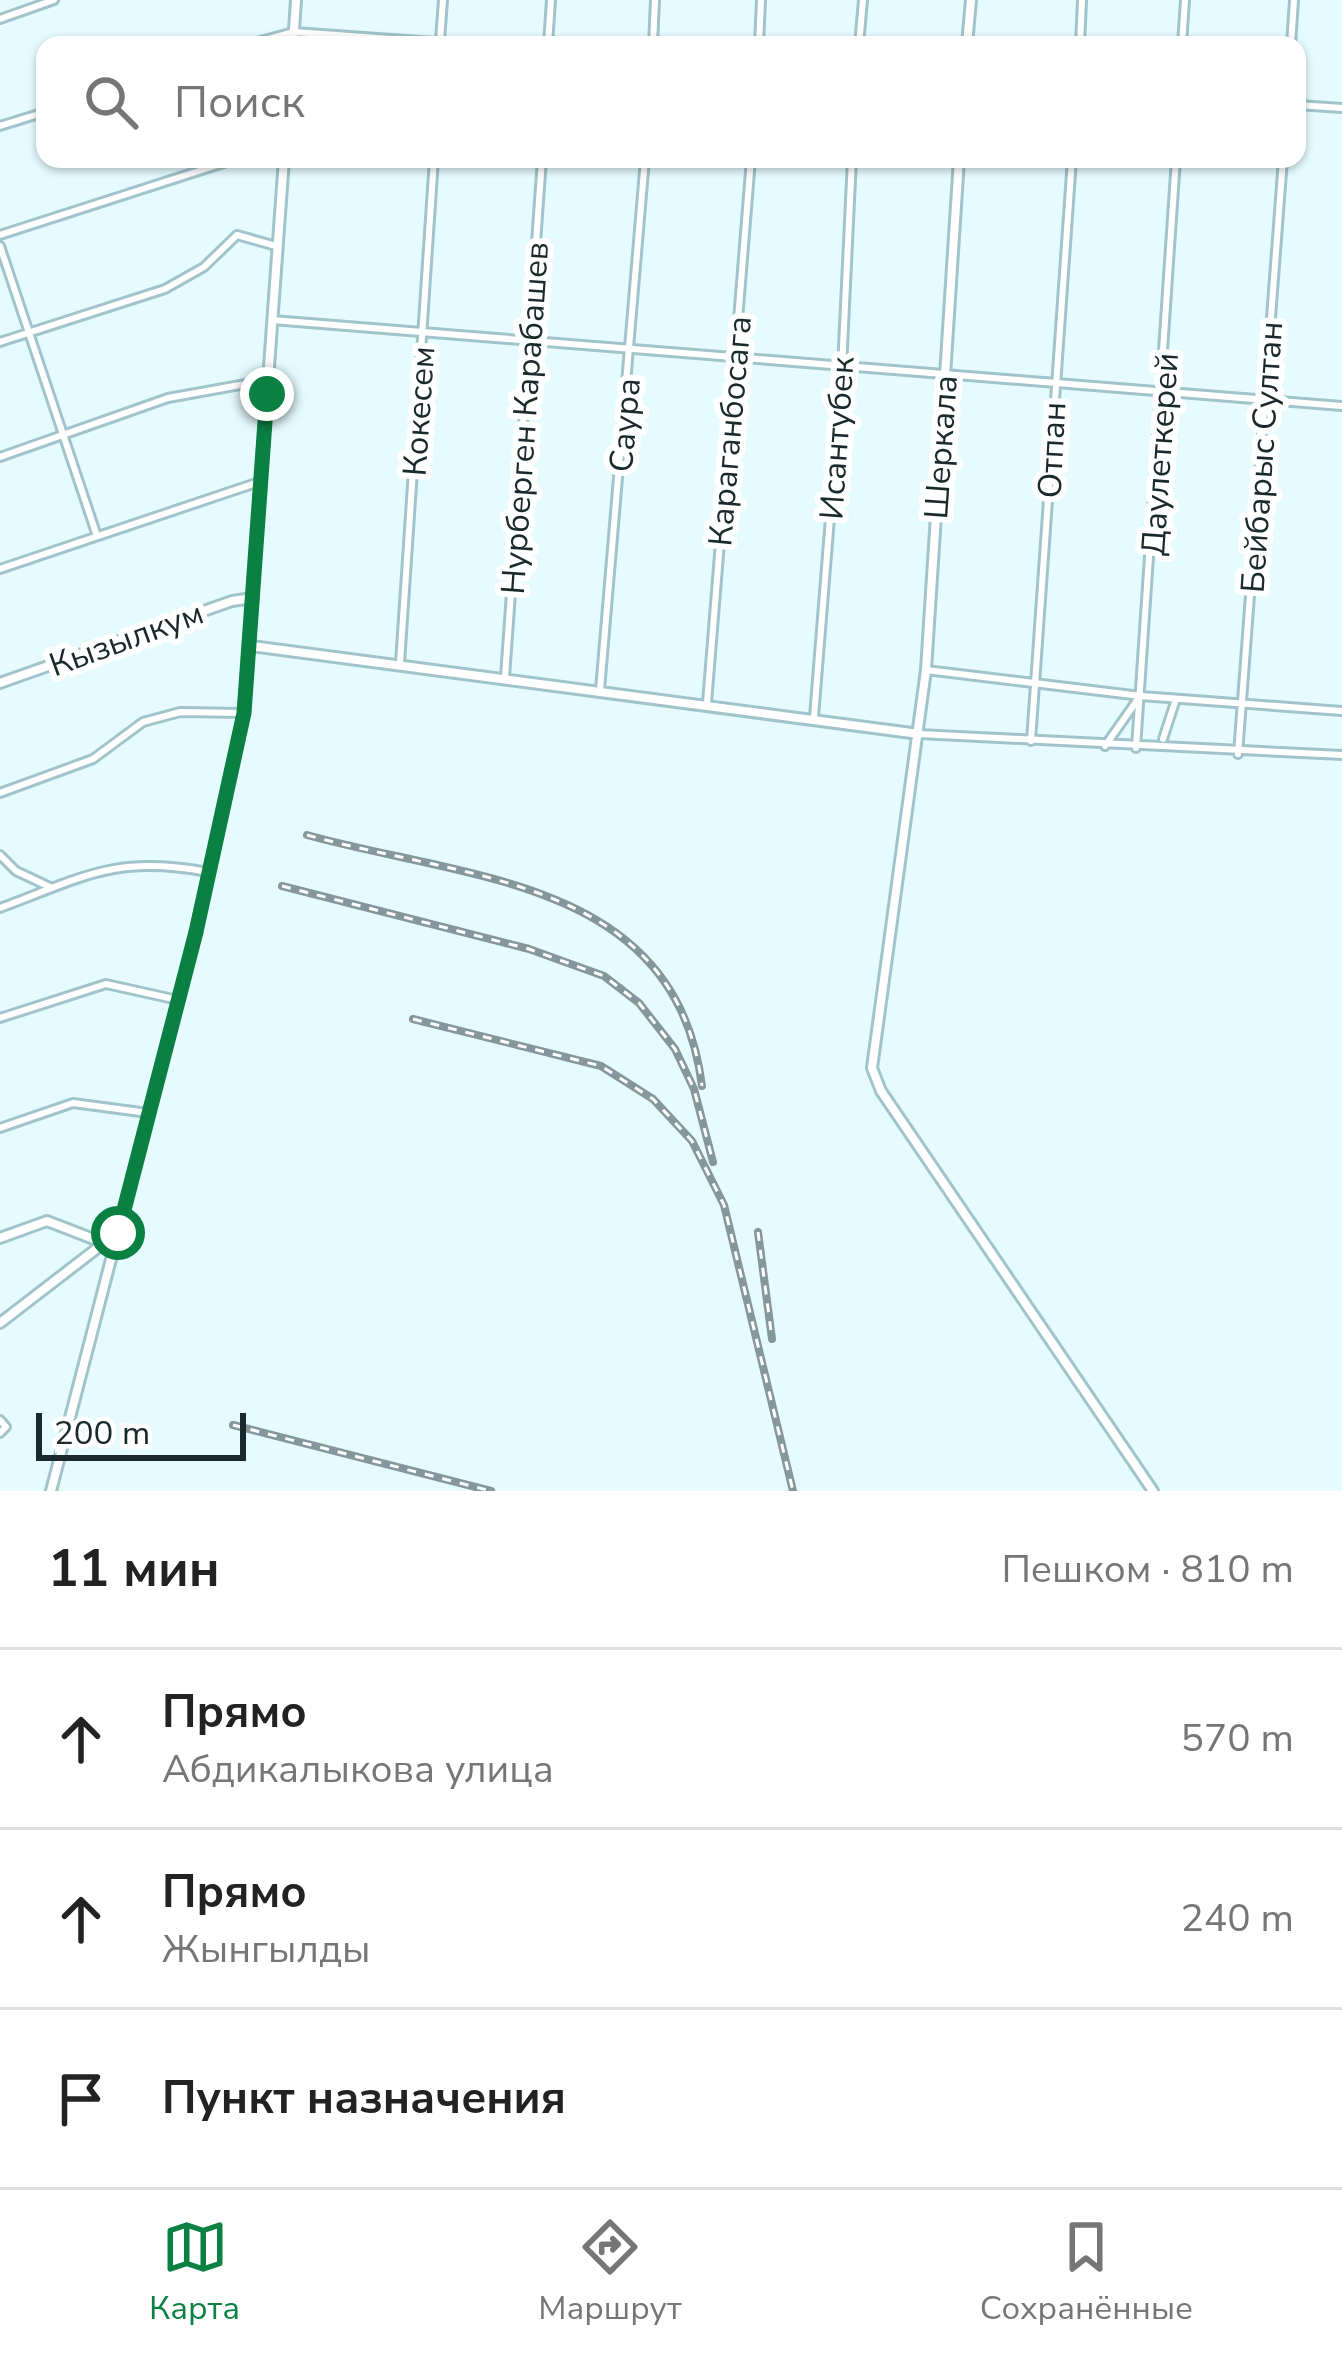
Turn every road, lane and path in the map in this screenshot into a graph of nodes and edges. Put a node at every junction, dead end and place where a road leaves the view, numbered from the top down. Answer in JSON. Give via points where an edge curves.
{"nodes":[{"id":1,"x":54,"y":0,"type":"edge"},
{"id":2,"x":296,"y":0,"type":"edge"},
{"id":3,"x":443,"y":0,"type":"edge"},
{"id":4,"x":551,"y":0,"type":"edge"},
{"id":5,"x":656,"y":0,"type":"edge"},
{"id":6,"x":761,"y":0,"type":"edge"},
{"id":7,"x":862,"y":0,"type":"edge"},
{"id":8,"x":971,"y":0,"type":"edge"},
{"id":9,"x":1082,"y":0,"type":"edge"},
{"id":10,"x":1185,"y":0,"type":"edge"},
{"id":11,"x":1294,"y":0,"type":"edge"},
{"id":12,"x":0,"y":19,"type":"edge"},
{"id":13,"x":294,"y":32,"type":"junction"},
{"id":14,"x":279,"y":36,"type":"edge"},
{"id":15,"x":294,"y":36,"type":"edge"},
{"id":16,"x":343,"y":36,"type":"edge"},
{"id":17,"x":441,"y":36,"type":"edge"},
{"id":18,"x":549,"y":36,"type":"edge"},
{"id":19,"x":654,"y":36,"type":"edge"},
{"id":20,"x":759,"y":36,"type":"edge"},
{"id":21,"x":860,"y":36,"type":"edge"},
{"id":22,"x":968,"y":36,"type":"edge"},
{"id":23,"x":1080,"y":36,"type":"edge"},
{"id":24,"x":1183,"y":36,"type":"edge"},
{"id":25,"x":1292,"y":36,"type":"edge"},
{"id":26,"x":1306,"y":106,"type":"edge"},
{"id":27,"x":1342,"y":108,"type":"edge"},
{"id":28,"x":36,"y":115,"type":"edge"},
{"id":29,"x":0,"y":126,"type":"edge"},
{"id":30,"x":208,"y":168,"type":"edge"},
{"id":31,"x":283,"y":168,"type":"edge"},
{"id":32,"x":433,"y":168,"type":"edge"},
{"id":33,"x":542,"y":168,"type":"edge"},
{"id":34,"x":644,"y":168,"type":"edge"},
{"id":35,"x":750,"y":168,"type":"edge"},
{"id":36,"x":852,"y":168,"type":"edge"},
{"id":37,"x":957,"y":168,"type":"edge"},
{"id":38,"x":1071,"y":168,"type":"edge"},
{"id":39,"x":1176,"y":168,"type":"edge"},
{"id":40,"x":1282,"y":168,"type":"edge"},
{"id":41,"x":0,"y":236,"type":"edge"},
{"id":42,"x":276,"y":245,"type":"junction"},
{"id":43,"x":0,"y":246,"type":"edge"},
{"id":44,"x":272,"y":320,"type":"junction"},
{"id":45,"x":27,"y":331,"type":"junction"},
{"id":46,"x":424,"y":334,"type":"junction"},
{"id":47,"x":0,"y":342,"type":"edge"},
{"id":48,"x":532,"y":343,"type":"junction"},
{"id":49,"x":631,"y":351,"type":"junction"},
{"id":50,"x":736,"y":360,"type":"junction"},
{"id":51,"x":842,"y":368,"type":"junction"},
{"id":52,"x":945,"y":376,"type":"junction"},
{"id":53,"x":268,"y":380,"type":"junction"},
{"id":54,"x":1055,"y":383,"type":"junction"},
{"id":55,"x":1164,"y":395,"type":"junction"},
{"id":56,"x":1265,"y":404,"type":"junction"},
{"id":57,"x":1342,"y":406,"type":"edge"},
{"id":58,"x":62,"y":432,"type":"junction"},
{"id":59,"x":0,"y":457,"type":"edge"},
{"id":60,"x":262,"y":482,"type":"junction"},
{"id":61,"x":96,"y":533,"type":"junction"},
{"id":62,"x":0,"y":569,"type":"edge"},
{"id":63,"x":253,"y":598,"type":"junction"},
{"id":64,"x":251,"y":646,"type":"junction"},
{"id":65,"x":400,"y":663,"type":"junction"},
{"id":66,"x":926,"y":670,"type":"junction"},
{"id":67,"x":505,"y":677,"type":"junction"},
{"id":68,"x":0,"y":683,"type":"edge"},
{"id":69,"x":1037,"y":683,"type":"junction"},
{"id":70,"x":600,"y":690,"type":"junction"},
{"id":71,"x":1141,"y":696,"type":"junction"},
{"id":72,"x":1176,"y":699,"type":"junction"},
{"id":73,"x":707,"y":704,"type":"junction"},
{"id":74,"x":1244,"y":705,"type":"junction"},
{"id":75,"x":1342,"y":711,"type":"edge"},
{"id":76,"x":244,"y":713,"type":"junction"},
{"id":77,"x":814,"y":717,"type":"junction"},
{"id":78,"x":919,"y":734,"type":"junction"},
{"id":79,"x":1163,"y":739,"type":"dead end"},
{"id":80,"x":1031,"y":741,"type":"junction"},
{"id":81,"x":1106,"y":746,"type":"junction"},
{"id":82,"x":1136,"y":748,"type":"junction"},
{"id":83,"x":1238,"y":754,"type":"junction"},
{"id":84,"x":1342,"y":755,"type":"edge"},
{"id":85,"x":0,"y":793,"type":"edge"},
{"id":86,"x":0,"y":855,"type":"edge"},
{"id":87,"x":208,"y":872,"type":"junction"},
{"id":88,"x":52,"y":888,"type":"junction"},
{"id":89,"x":0,"y":908,"type":"edge"},
{"id":90,"x":178,"y":1000,"type":"junction"},
{"id":91,"x":0,"y":1018,"type":"edge"},
{"id":92,"x":148,"y":1113,"type":"junction"},
{"id":93,"x":0,"y":1128,"type":"edge"},
{"id":94,"x":118,"y":1233,"type":"junction"},
{"id":95,"x":0,"y":1238,"type":"edge"},
{"id":96,"x":104,"y":1243,"type":"junction"},
{"id":97,"x":0,"y":1323,"type":"edge"},
{"id":98,"x":0,"y":1420,"type":"edge"},
{"id":99,"x":0,"y":1433,"type":"edge"},
{"id":100,"x":51,"y":1491,"type":"edge"},
{"id":101,"x":1153,"y":1491,"type":"edge"}],
"edges":[{"from":1,"to":12,"type":"street"},
{"from":2,"to":13,"type":"street"},
{"from":3,"to":17,"type":"street"},
{"from":4,"to":18,"type":"street"},
{"from":5,"to":19,"type":"street"},
{"from":6,"to":20,"type":"street"},
{"from":7,"to":21,"type":"street"},
{"from":8,"to":22,"type":"street"},
{"from":9,"to":23,"type":"street"},
{"from":10,"to":24,"type":"street"},
{"from":11,"to":25,"type":"street"},
{"from":13,"to":14,"type":"street"},
{"from":13,"to":15,"type":"street"},
{"from":13,"to":16,"type":"street"},
{"from":26,"to":27,"type":"street"},
{"from":28,"to":29,"type":"street"},
{"from":30,"to":41,"type":"street"},
{"from":31,"to":42,"type":"street"},
{"from":32,"to":46,"type":"street","name":"Кокесем"},
{"from":33,"to":48,"type":"street","name":"Нурберген Карабашев"},
{"from":34,"to":49,"type":"street","name":"Саура"},
{"from":35,"to":50,"type":"street","name":"Караганбосага"},
{"from":36,"to":51,"type":"street","name":"Исантубек"},
{"from":37,"to":52,"type":"street","name":"Шеркала"},
{"from":38,"to":54,"type":"street","name":"Отпан"},
{"from":39,"to":55,"type":"street","name":"Даулеткерей"},
{"from":40,"to":56,"type":"street","name":"Бейбарыс Султан"},
{"from":42,"to":44,"type":"street"},
{"from":42,"to":45,"type":"street","via":[[237,235],[165,289]]},
{"from":43,"to":45,"type":"street"},
{"from":44,"to":46,"type":"street"},
{"from":44,"to":53,"type":"street"},
{"from":45,"to":47,"type":"street"},
{"from":45,"to":58,"type":"street"},
{"from":46,"to":48,"type":"street"},
{"from":46,"to":65,"type":"street","name":"Кокесем"},
{"from":48,"to":49,"type":"street"},
{"from":48,"to":67,"type":"street","name":"Нурберген Карабашев"},
{"from":49,"to":50,"type":"street"},
{"from":49,"to":70,"type":"street","name":"Саура"},
{"from":50,"to":51,"type":"street"},
{"from":50,"to":73,"type":"street","name":"Караганбосага"},
{"from":51,"to":52,"type":"street"},
{"from":51,"to":77,"type":"street","name":"Исантубек"},
{"from":52,"to":54,"type":"street"},
{"from":52,"to":66,"type":"street","name":"Шеркала"},
{"from":53,"to":58,"type":"street","via":[[168,398]]},
{"from":53,"to":60,"type":"street"},
{"from":54,"to":55,"type":"street"},
{"from":54,"to":69,"type":"street","name":"Отпан"},
{"from":55,"to":56,"type":"street"},
{"from":55,"to":71,"type":"street","name":"Даулеткерей"},
{"from":56,"to":57,"type":"street"},
{"from":56,"to":74,"type":"street","name":"Бейбарыс Султан"},
{"from":58,"to":59,"type":"street"},
{"from":58,"to":61,"type":"street"},
{"from":60,"to":61,"type":"street"},
{"from":60,"to":63,"type":"street"},
{"from":61,"to":62,"type":"street"},
{"from":63,"to":64,"type":"street"},
{"from":63,"to":68,"type":"street","name":"Кызылкум"},
{"from":64,"to":65,"type":"street"},
{"from":64,"to":76,"type":"street"},
{"from":65,"to":67,"type":"street"},
{"from":66,"to":69,"type":"street"},
{"from":66,"to":78,"type":"street","name":"Шеркала"},
{"from":67,"to":70,"type":"street"},
{"from":69,"to":71,"type":"street"},
{"from":69,"to":80,"type":"street","name":"Отпан"},
{"from":70,"to":73,"type":"street"},
{"from":71,"to":72,"type":"street"},
{"from":71,"to":81,"type":"street"},
{"from":71,"to":82,"type":"street","name":"Даулеткерей"},
{"from":72,"to":74,"type":"street"},
{"from":72,"to":79,"type":"street"},
{"from":73,"to":77,"type":"street"},
{"from":74,"to":75,"type":"street"},
{"from":74,"to":83,"type":"street","name":"Бейбарыс Султан"},
{"from":76,"to":85,"type":"street","via":[[180,712],[143,722],[93,759]]},
{"from":76,"to":87,"type":"street"},
{"from":77,"to":78,"type":"street"},
{"from":78,"to":80,"type":"street"},
{"from":78,"to":101,"type":"street","name":"Шеркала","via":[[875,1078]]},
{"from":80,"to":81,"type":"street"},
{"from":81,"to":82,"type":"street"},
{"from":82,"to":83,"type":"street"},
{"from":83,"to":84,"type":"street"},
{"from":86,"to":88,"type":"street"},
{"from":87,"to":88,"type":"street","via":[[153,862],[110,866]]},
{"from":87,"to":90,"type":"street"},
{"from":88,"to":89,"type":"street"},
{"from":90,"to":91,"type":"street","via":[[106,984]]},
{"from":90,"to":92,"type":"street"},
{"from":92,"to":93,"type":"street","via":[[73,1103]]},
{"from":92,"to":94,"type":"street"},
{"from":94,"to":96,"type":"street"},
{"from":94,"to":100,"type":"street"},
{"from":95,"to":96,"type":"street","via":[[47,1222]]},
{"from":96,"to":97,"type":"street"},
{"from":98,"to":99,"type":"street"}]}
